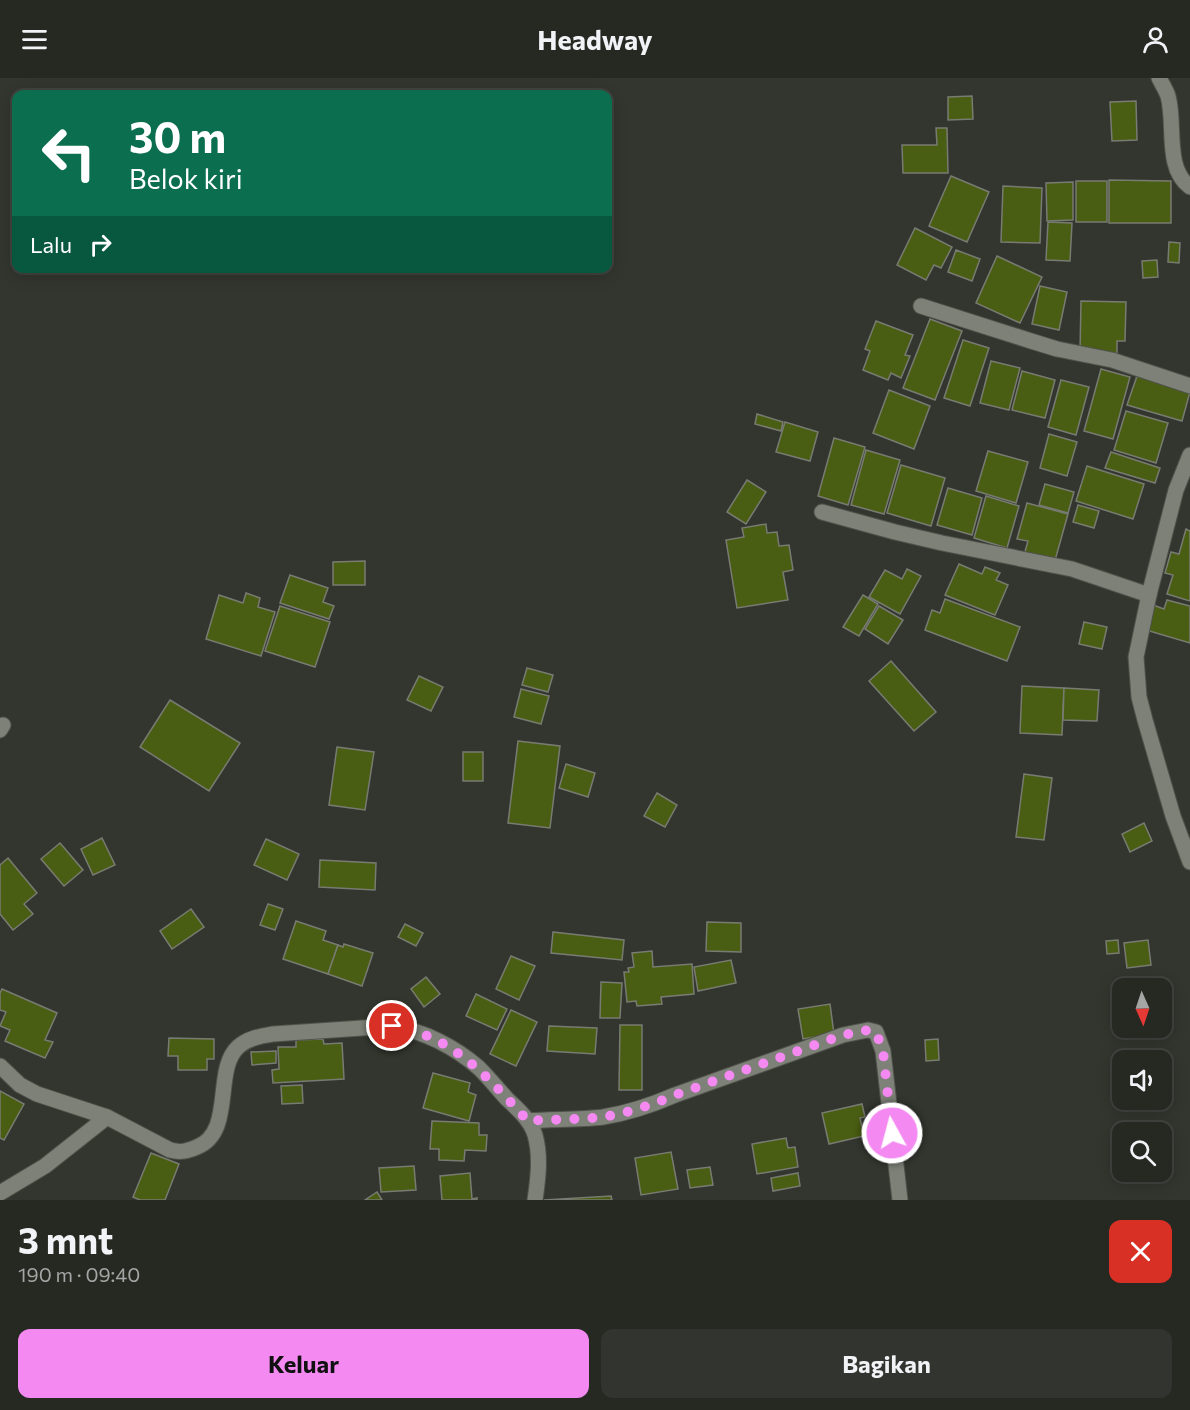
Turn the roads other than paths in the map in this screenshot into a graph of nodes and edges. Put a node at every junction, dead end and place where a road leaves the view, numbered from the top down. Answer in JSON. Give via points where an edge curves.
{"nodes":[{"id":1,"x":1160,"y":78,"type":"edge"},
{"id":2,"x":1190,"y":187,"type":"edge"},
{"id":3,"x":921,"y":306,"type":"dead end"},
{"id":4,"x":1190,"y":386,"type":"edge"},
{"id":5,"x":1190,"y":454,"type":"edge"},
{"id":6,"x":822,"y":512,"type":"dead end"},
{"id":7,"x":1149,"y":595,"type":"junction"},
{"id":8,"x":1190,"y":862,"type":"edge"},
{"id":9,"x":0,"y":1066,"type":"edge"},
{"id":10,"x":107,"y":1117,"type":"junction"},
{"id":11,"x":528,"y":1121,"type":"junction"},
{"id":12,"x":0,"y":1193,"type":"edge"},
{"id":13,"x":535,"y":1200,"type":"edge"},
{"id":14,"x":900,"y":1200,"type":"edge"}],
"edges":[{"from":1,"to":2,"type":"street","via":[[1168,96],[1178,172]]},
{"from":3,"to":4,"type":"street"},
{"from":5,"to":7,"type":"street","via":[[1176,490]]},
{"from":6,"to":7,"type":"street","via":[[930,541],[1072,569]]},
{"from":7,"to":8,"type":"street","via":[[1136,657],[1139,697]]},
{"from":9,"to":10,"type":"street","via":[[20,1085],[37,1094]]},
{"from":10,"to":11,"type":"street","via":[[170,1150],[190,1150],[212,1135],[220,1116],[230,1057],[246,1041],[273,1034],[392,1026],[434,1038],[468,1060]]},
{"from":10,"to":12,"type":"street","via":[[45,1166]]},
{"from":11,"to":13,"type":"street","via":[[538,1148]]},
{"from":11,"to":14,"type":"street","via":[[602,1117],[630,1111],[843,1035],[868,1030],[876,1032],[883,1051]]}]}
